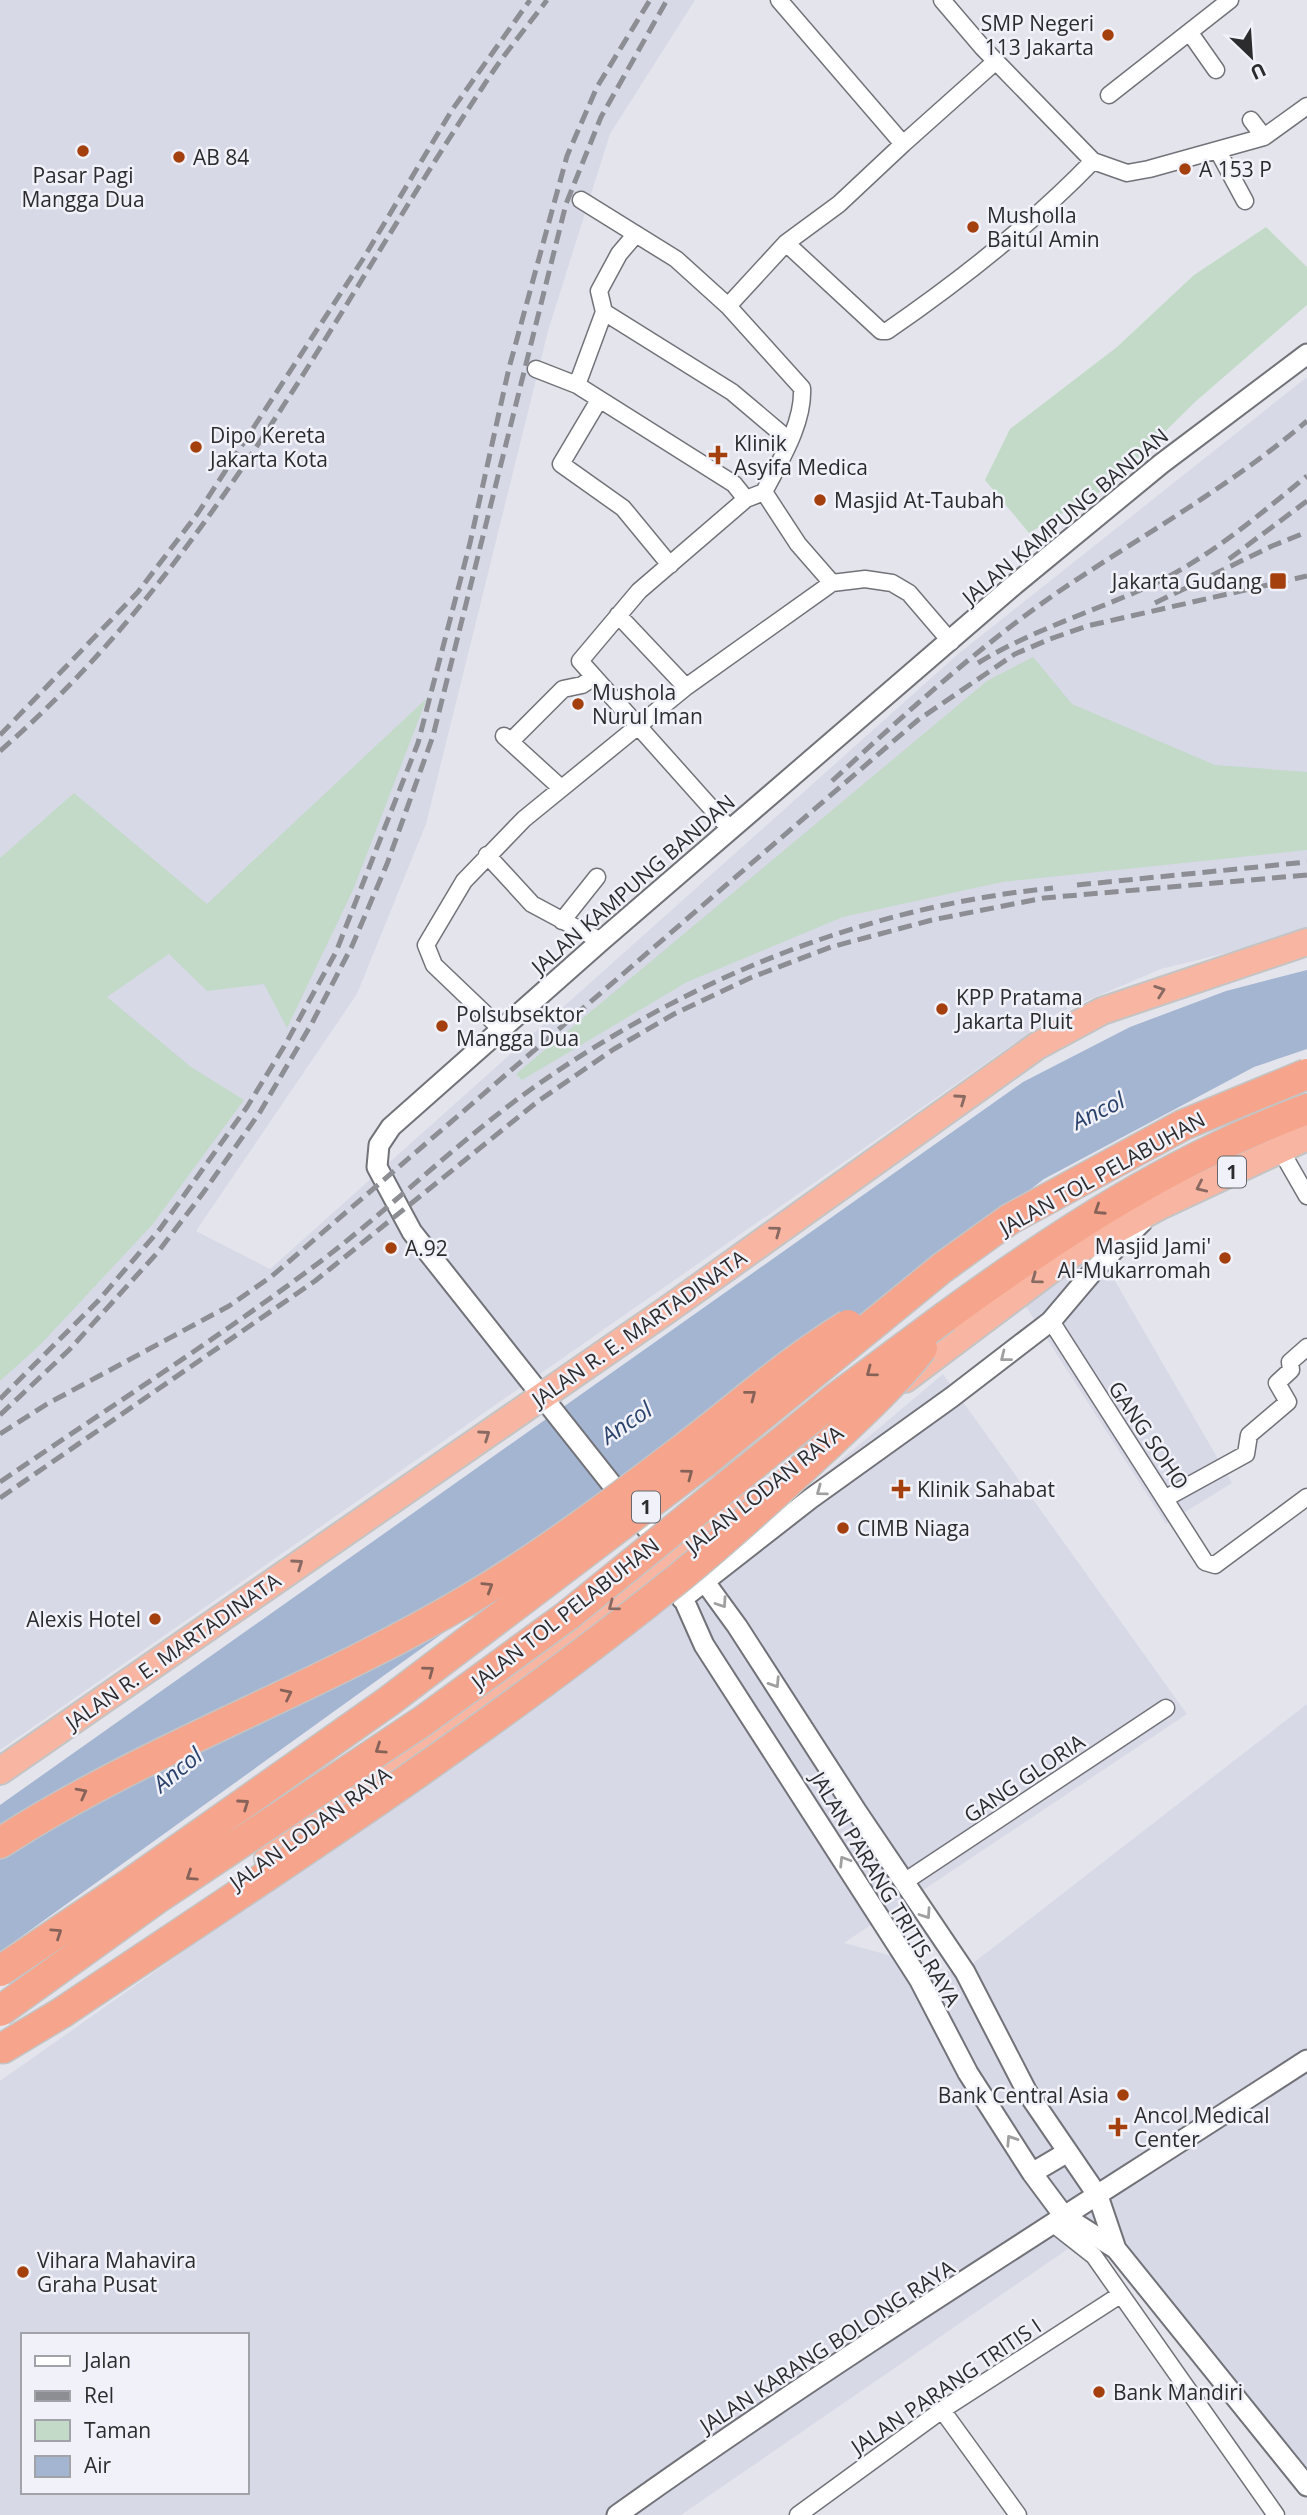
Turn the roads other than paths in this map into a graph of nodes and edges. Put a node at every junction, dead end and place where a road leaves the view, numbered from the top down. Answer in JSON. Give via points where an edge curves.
{"nodes":[{"id":1,"x":779,"y":0,"type":"edge"},
{"id":2,"x":942,"y":0,"type":"edge"},
{"id":3,"x":1230,"y":0,"type":"edge"},
{"id":4,"x":1190,"y":33,"type":"junction"},
{"id":5,"x":996,"y":61,"type":"junction"},
{"id":6,"x":1216,"y":70,"type":"dead end"},
{"id":7,"x":1109,"y":95,"type":"dead end"},
{"id":8,"x":1307,"y":106,"type":"edge"},
{"id":9,"x":1251,"y":120,"type":"dead end"},
{"id":10,"x":1264,"y":137,"type":"junction"},
{"id":11,"x":903,"y":144,"type":"junction"},
{"id":12,"x":1218,"y":151,"type":"junction"},
{"id":13,"x":1093,"y":161,"type":"junction"},
{"id":14,"x":581,"y":200,"type":"dead end"},
{"id":15,"x":1245,"y":201,"type":"dead end"},
{"id":16,"x":636,"y":234,"type":"junction"},
{"id":17,"x":786,"y":243,"type":"junction"},
{"id":18,"x":729,"y":306,"type":"junction"},
{"id":19,"x":604,"y":312,"type":"junction"},
{"id":20,"x":1307,"y":354,"type":"edge"},
{"id":21,"x":536,"y":369,"type":"dead end"},
{"id":22,"x":577,"y":385,"type":"junction"},
{"id":23,"x":599,"y":400,"type":"junction"},
{"id":24,"x":790,"y":442,"type":"junction"},
{"id":25,"x":764,"y":492,"type":"junction"},
{"id":26,"x":747,"y":499,"type":"junction"},
{"id":27,"x":670,"y":565,"type":"junction"},
{"id":28,"x":832,"y":583,"type":"junction"},
{"id":29,"x":618,"y":615,"type":"junction"},
{"id":30,"x":951,"y":642,"type":"junction"},
{"id":31,"x":593,"y":678,"type":"junction"},
{"id":32,"x":686,"y":687,"type":"junction"},
{"id":33,"x":637,"y":725,"type":"junction"},
{"id":34,"x":561,"y":788,"type":"junction"},
{"id":35,"x":730,"y":829,"type":"junction"},
{"id":36,"x":487,"y":855,"type":"junction"},
{"id":37,"x":597,"y":877,"type":"dead end"},
{"id":38,"x":562,"y":921,"type":"junction"},
{"id":39,"x":601,"y":941,"type":"junction"},
{"id":40,"x":1307,"y":942,"type":"edge"},
{"id":41,"x":502,"y":1030,"type":"junction"},
{"id":42,"x":1307,"y":1074,"type":"edge"},
{"id":43,"x":1307,"y":1110,"type":"edge"},
{"id":44,"x":1307,"y":1138,"type":"edge"},
{"id":45,"x":1280,"y":1149,"type":"junction"},
{"id":46,"x":1307,"y":1196,"type":"edge"},
{"id":47,"x":1158,"y":1207,"type":"junction"},
{"id":48,"x":942,"y":1268,"type":"junction"},
{"id":49,"x":945,"y":1317,"type":"junction"},
{"id":50,"x":1051,"y":1321,"type":"junction"},
{"id":51,"x":1307,"y":1347,"type":"edge"},
{"id":52,"x":544,"y":1403,"type":"junction"},
{"id":53,"x":1307,"y":1496,"type":"edge"},
{"id":54,"x":1166,"y":1498,"type":"junction"},
{"id":55,"x":670,"y":1554,"type":"junction"},
{"id":56,"x":707,"y":1581,"type":"junction"},
{"id":57,"x":682,"y":1599,"type":"junction"},
{"id":58,"x":1166,"y":1708,"type":"dead end"},
{"id":59,"x":0,"y":1771,"type":"edge"},
{"id":60,"x":0,"y":1843,"type":"edge"},
{"id":61,"x":904,"y":1882,"type":"junction"},
{"id":62,"x":0,"y":1971,"type":"edge"},
{"id":63,"x":0,"y":2011,"type":"edge"},
{"id":64,"x":2,"y":2049,"type":"edge"},
{"id":65,"x":1307,"y":2060,"type":"edge"},
{"id":66,"x":1066,"y":2153,"type":"junction"},
{"id":67,"x":1031,"y":2173,"type":"junction"},
{"id":68,"x":1098,"y":2196,"type":"junction"},
{"id":69,"x":1058,"y":2220,"type":"junction"},
{"id":70,"x":1116,"y":2249,"type":"junction"},
{"id":71,"x":1119,"y":2295,"type":"junction"},
{"id":72,"x":942,"y":2410,"type":"junction"},
{"id":73,"x":1307,"y":2486,"type":"edge"},
{"id":74,"x":617,"y":2515,"type":"edge"},
{"id":75,"x":798,"y":2515,"type":"edge"},
{"id":76,"x":1018,"y":2515,"type":"edge"},
{"id":77,"x":1276,"y":2515,"type":"edge"}],
"edges":[{"from":1,"to":11,"type":"street"},
{"from":2,"to":5,"type":"street"},
{"from":3,"to":4,"type":"street"},
{"from":4,"to":6,"type":"street"},
{"from":4,"to":7,"type":"street"},
{"from":5,"to":11,"type":"street"},
{"from":5,"to":13,"type":"street"},
{"from":8,"to":10,"type":"street"},
{"from":9,"to":10,"type":"street"},
{"from":10,"to":12,"type":"street"},
{"from":11,"to":17,"type":"street","via":[[839,204]]},
{"from":12,"to":13,"type":"street","via":[[1127,173]]},
{"from":12,"to":15,"type":"street"},
{"from":13,"to":17,"type":"street","via":[[970,271],[887,331],[881,331]]},
{"from":14,"to":16,"type":"street"},
{"from":16,"to":18,"type":"street","via":[[676,259]]},
{"from":16,"to":19,"type":"street","via":[[599,291]]},
{"from":17,"to":18,"type":"street"},
{"from":18,"to":24,"type":"street","via":[[803,390]]},
{"from":19,"to":22,"type":"street"},
{"from":19,"to":24,"type":"street","via":[[732,392]]},
{"from":20,"to":30,"type":"street","name":"JALAN KAMPUNG BANDAN","via":[[1161,464]]},
{"from":21,"to":22,"type":"street"},
{"from":22,"to":23,"type":"street"},
{"from":23,"to":26,"type":"street","via":[[734,484]]},
{"from":23,"to":27,"type":"street","via":[[561,464],[623,508]]},
{"from":24,"to":25,"type":"street"},
{"from":25,"to":26,"type":"street"},
{"from":25,"to":28,"type":"street","via":[[798,544]]},
{"from":26,"to":27,"type":"street"},
{"from":27,"to":29,"type":"street"},
{"from":28,"to":30,"type":"street","via":[[865,579],[892,583],[909,593]]},
{"from":28,"to":32,"type":"street"},
{"from":29,"to":31,"type":"street","via":[[580,661]]},
{"from":29,"to":32,"type":"street"},
{"from":30,"to":35,"type":"street","name":"JALAN KAMPUNG BANDAN"},
{"from":31,"to":33,"type":"street"},
{"from":31,"to":34,"type":"street","via":[[563,689],[507,738]]},
{"from":32,"to":33,"type":"street"},
{"from":33,"to":34,"type":"street"},
{"from":33,"to":35,"type":"street"},
{"from":34,"to":36,"type":"street"},
{"from":35,"to":39,"type":"street","name":"JALAN KAMPUNG BANDAN"},
{"from":36,"to":38,"type":"street","via":[[532,904]]},
{"from":36,"to":41,"type":"street","via":[[447,906],[426,944],[434,965]]},
{"from":37,"to":38,"type":"street"},
{"from":38,"to":39,"type":"street"},
{"from":39,"to":41,"type":"street","name":"JALAN KAMPUNG BANDAN"},
{"from":52,"to":40,"type":"highway","name":"JALAN R. E. MARTADINATA","one_way":true,"via":[[1037,1046],[1102,1011]]},
{"from":41,"to":52,"type":"street","name":"JALAN KAMPUNG BANDAN","via":[[391,1127],[379,1145],[377,1167],[412,1232]]},
{"from":42,"to":48,"type":"highway","name":"JALAN TOL PELABUHAN","number":"1","bridge":true,"via":[[1183,1125],[1010,1219]]},
{"from":43,"to":49,"type":"highway","name":"JALAN TOL PELABUHAN","number":"1","one_way":true,"via":[[1158,1176],[1104,1206]]},
{"from":44,"to":45,"type":"highway","name":"JALAN LODAN RAYA","number":"1"},
{"from":45,"to":46,"type":"street"},
{"from":45,"to":47,"type":"highway","name":"JALAN LODAN RAYA","number":"1","one_way":true},
{"from":47,"to":50,"type":"street","name":"JALAN LODAN RAYA","via":[[1095,1269]]},
{"from":47,"to":55,"type":"highway","name":"JALAN LODAN RAYA","number":"1","one_way":true,"via":[[1073,1253],[1036,1279]]},
{"from":60,"to":48,"type":"highway","one_way":true,"bridge":true,"via":[[79,1795],[318,1679],[469,1599],[588,1519],[808,1350]]},
{"from":62,"to":48,"type":"highway","name":"JALAN TOL PELABUHAN","number":"1","one_way":true,"bridge":true,"via":[[389,1701],[725,1446]]},
{"from":49,"to":63,"type":"highway","name":"JALAN TOL PELABUHAN","number":"1","one_way":true,"bridge":true,"via":[[836,1398],[566,1616],[423,1721],[156,1899]]},
{"from":49,"to":64,"type":"highway","bridge":true,"via":[[905,1370],[862,1413],[740,1528],[628,1619],[414,1777]]},
{"from":50,"to":54,"type":"street","name":"GANG SOHO"},
{"from":50,"to":56,"type":"street","name":"JALAN LODAN RAYA","one_way":true},
{"from":51,"to":54,"type":"street","via":[[1277,1383],[1288,1402],[1249,1435],[1246,1454]]},
{"from":52,"to":55,"type":"street","name":"JALAN KAMPUNG BANDAN"},
{"from":59,"to":52,"type":"highway","name":"JALAN R. E. MARTADINATA","one_way":true},
{"from":53,"to":54,"type":"street","name":"GANG SOHO","via":[[1215,1564],[1205,1562]]},
{"from":55,"to":56,"type":"street","name":"JALAN PARANG TRITIS RAYA"},
{"from":55,"to":57,"type":"street","name":"JALAN PARANG TRITIS RAYA"},
{"from":55,"to":64,"type":"highway","name":"JALAN LODAN RAYA","number":"1","one_way":true,"via":[[426,1747]]},
{"from":56,"to":57,"type":"street","name":"JALAN LODAN RAYA"},
{"from":56,"to":61,"type":"street","name":"JALAN PARANG TRITIS RAYA","one_way":true},
{"from":67,"to":57,"type":"street","name":"JALAN PARANG TRITIS RAYA","one_way":true,"via":[[968,2073],[919,1979],[704,1646]]},
{"from":58,"to":61,"type":"street","name":"GANG GLORIA"},
{"from":61,"to":66,"type":"street","name":"JALAN PARANG TRITIS RAYA","one_way":true,"via":[[965,1972],[1027,2092]]},
{"from":65,"to":68,"type":"street","name":"JALAN KARANG BOLONG RAYA"},
{"from":66,"to":67,"type":"street"},
{"from":66,"to":68,"type":"street","name":"JALAN PARANG TRITIS RAYA"},
{"from":67,"to":69,"type":"street","name":"JALAN PARANG TRITIS RAYA"},
{"from":68,"to":69,"type":"street","name":"JALAN KARANG BOLONG RAYA"},
{"from":68,"to":70,"type":"street","name":"JALAN PARANG TRITIS RAYA"},
{"from":69,"to":70,"type":"street","name":"JALAN PARANG TRITIS RAYA"},
{"from":69,"to":71,"type":"street","via":[[1094,2256]]},
{"from":69,"to":74,"type":"street","name":"JALAN KARANG BOLONG RAYA"},
{"from":70,"to":73,"type":"street","name":"JALAN PARANG TRITIS RAYA"},
{"from":71,"to":72,"type":"street","name":"JALAN PARANG TRITIS I"},
{"from":71,"to":77,"type":"street"},
{"from":72,"to":75,"type":"street","name":"JALAN PARANG TRITIS I"},
{"from":72,"to":76,"type":"street"}]}
